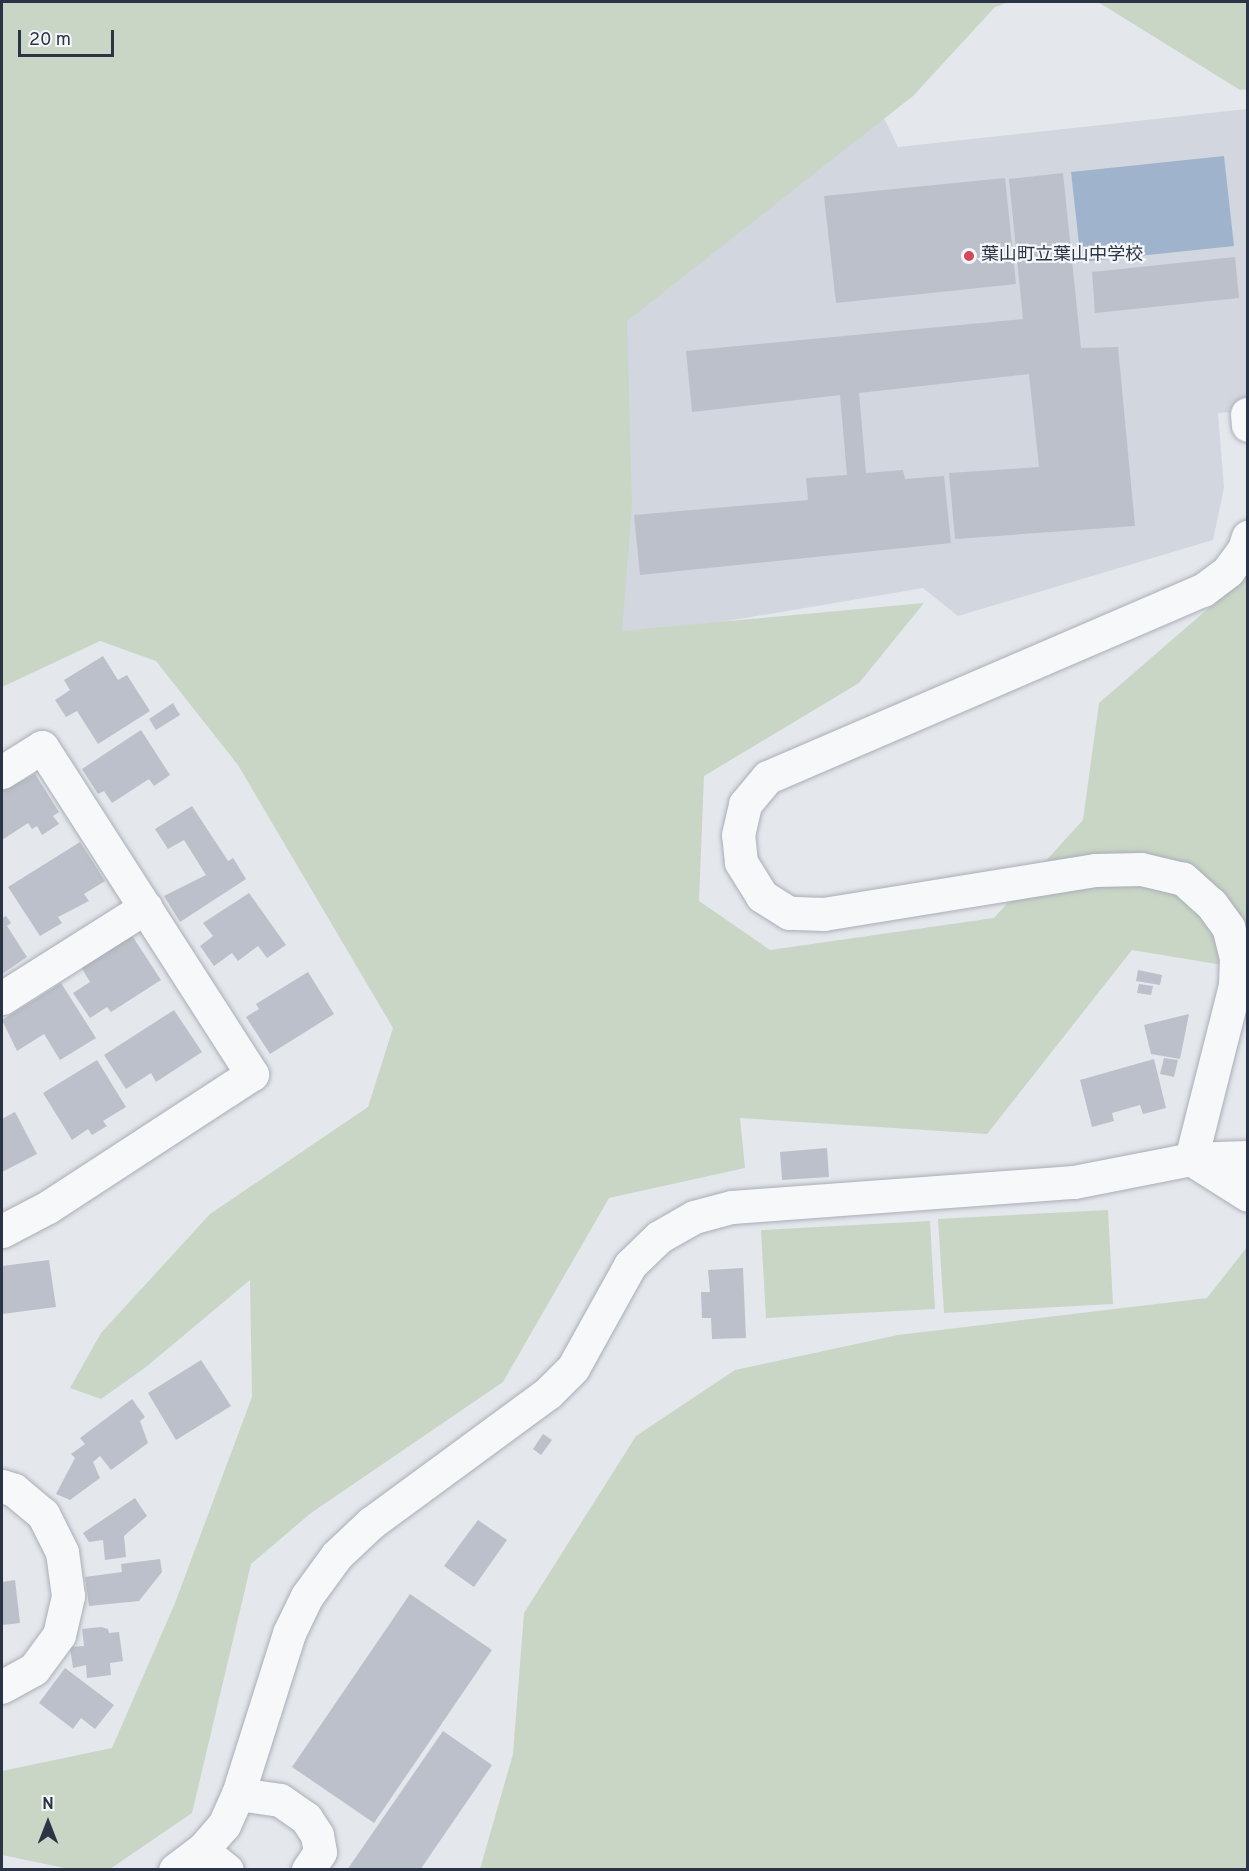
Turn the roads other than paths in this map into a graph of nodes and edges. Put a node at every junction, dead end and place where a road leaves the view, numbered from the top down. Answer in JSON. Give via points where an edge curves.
{"nodes":[{"id":1,"x":1247,"y":414,"type":"edge"},
{"id":2,"x":1248,"y":425,"type":"edge"},
{"id":3,"x":1248,"y":537,"type":"edge"},
{"id":4,"x":2,"y":772,"type":"edge"},
{"id":5,"x":146,"y":907,"type":"junction"},
{"id":6,"x":2,"y":998,"type":"edge"},
{"id":7,"x":1248,"y":1157,"type":"edge"},
{"id":8,"x":1191,"y":1159,"type":"junction"},
{"id":9,"x":1248,"y":1195,"type":"edge"},
{"id":10,"x":2,"y":1230,"type":"edge"},
{"id":11,"x":2,"y":1486,"type":"edge"},
{"id":12,"x":2,"y":1687,"type":"edge"},
{"id":13,"x":238,"y":1794,"type":"junction"},
{"id":14,"x":214,"y":1859,"type":"edge"},
{"id":15,"x":175,"y":1869,"type":"edge"},
{"id":16,"x":308,"y":1869,"type":"edge"}],
"edges":[{"from":1,"to":2,"type":"street"},
{"from":3,"to":8,"type":"street","via":[[1228,571],[1203,590],[768,777],[745,804],[738,835],[741,862],[762,896],[789,913],[825,914],[1095,870],[1141,869],[1183,879],[1211,904],[1228,927],[1236,958],[1235,985]]},
{"from":4,"to":5,"type":"street","via":[[42,747]]},
{"from":5,"to":6,"type":"street"},
{"from":5,"to":10,"type":"street","via":[[252,1074],[48,1207]]},
{"from":7,"to":8,"type":"street"},
{"from":8,"to":9,"type":"street"},
{"from":8,"to":13,"type":"street","via":[[1074,1182],[732,1207],[694,1217],[659,1237],[630,1265],[573,1368],[548,1393],[371,1523],[337,1555],[307,1596],[289,1633]]},
{"from":11,"to":12,"type":"street","via":[[14,1490],[43,1514],[62,1552],[68,1596],[59,1635],[34,1669]]},
{"from":13,"to":14,"type":"street"},
{"from":13,"to":16,"type":"street","via":[[280,1800],[306,1818],[320,1852]]},
{"from":14,"to":15,"type":"street"}]}
